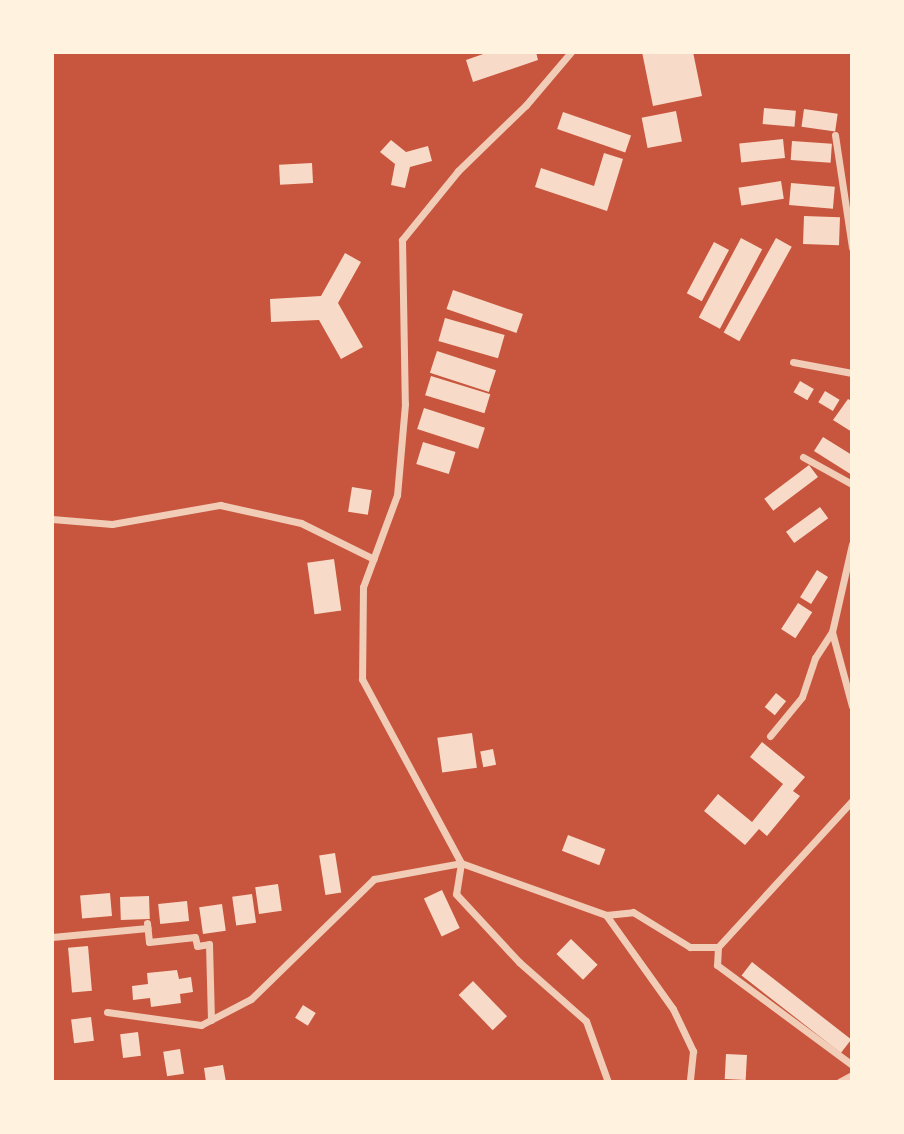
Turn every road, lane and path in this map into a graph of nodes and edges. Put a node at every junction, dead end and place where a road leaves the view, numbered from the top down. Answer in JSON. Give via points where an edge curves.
{"nodes":[{"id":1,"x":572,"y":52,"type":"edge"},
{"id":2,"x":835,"y":135,"type":"dead end"},
{"id":3,"x":852,"y":248,"type":"edge"},
{"id":4,"x":793,"y":362,"type":"dead end"},
{"id":5,"x":852,"y":373,"type":"edge"},
{"id":6,"x":803,"y":457,"type":"dead end"},
{"id":7,"x":852,"y":484,"type":"edge"},
{"id":8,"x":52,"y":519,"type":"edge"},
{"id":9,"x":852,"y":544,"type":"edge"},
{"id":10,"x":373,"y":559,"type":"junction"},
{"id":11,"x":832,"y":632,"type":"junction"},
{"id":12,"x":852,"y":706,"type":"edge"},
{"id":13,"x":770,"y":736,"type":"dead end"},
{"id":14,"x":852,"y":801,"type":"edge"},
{"id":15,"x":461,"y":863,"type":"junction"},
{"id":16,"x":606,"y":915,"type":"junction"},
{"id":17,"x":52,"y":937,"type":"edge"},
{"id":18,"x":718,"y":947,"type":"junction"},
{"id":19,"x":107,"y":1012,"type":"dead end"},
{"id":20,"x":211,"y":1020,"type":"junction"},
{"id":21,"x":852,"y":1065,"type":"edge"},
{"id":22,"x":852,"y":1074,"type":"edge"},
{"id":23,"x":608,"y":1082,"type":"edge"},
{"id":24,"x":690,"y":1082,"type":"edge"},
{"id":25,"x":839,"y":1082,"type":"edge"}],
"edges":[{"from":1,"to":10,"type":"street","via":[[458,171],[402,240],[405,404],[397,495]]},
{"from":2,"to":3,"type":"street"},
{"from":4,"to":5,"type":"street"},
{"from":6,"to":7,"type":"street"},
{"from":8,"to":10,"type":"street","via":[[112,524],[220,505],[301,523]]},
{"from":9,"to":11,"type":"street"},
{"from":10,"to":15,"type":"street","via":[[363,587],[362,679]]},
{"from":11,"to":12,"type":"street"},
{"from":11,"to":13,"type":"street","via":[[815,658],[802,697]]},
{"from":14,"to":18,"type":"street"},
{"from":15,"to":16,"type":"street"},
{"from":15,"to":20,"type":"street","via":[[374,879],[251,999]]},
{"from":15,"to":23,"type":"street","via":[[456,894],[519,962],[586,1021]]},
{"from":16,"to":18,"type":"street","via":[[634,912],[690,947]]},
{"from":16,"to":24,"type":"street","via":[[673,1009],[693,1051]]},
{"from":17,"to":20,"type":"street","via":[[148,925],[149,942],[195,937],[197,946],[209,944]]},
{"from":18,"to":21,"type":"street","via":[[717,965]]},
{"from":19,"to":20,"type":"street","via":[[201,1025]]},
{"from":22,"to":25,"type":"street"}]}
